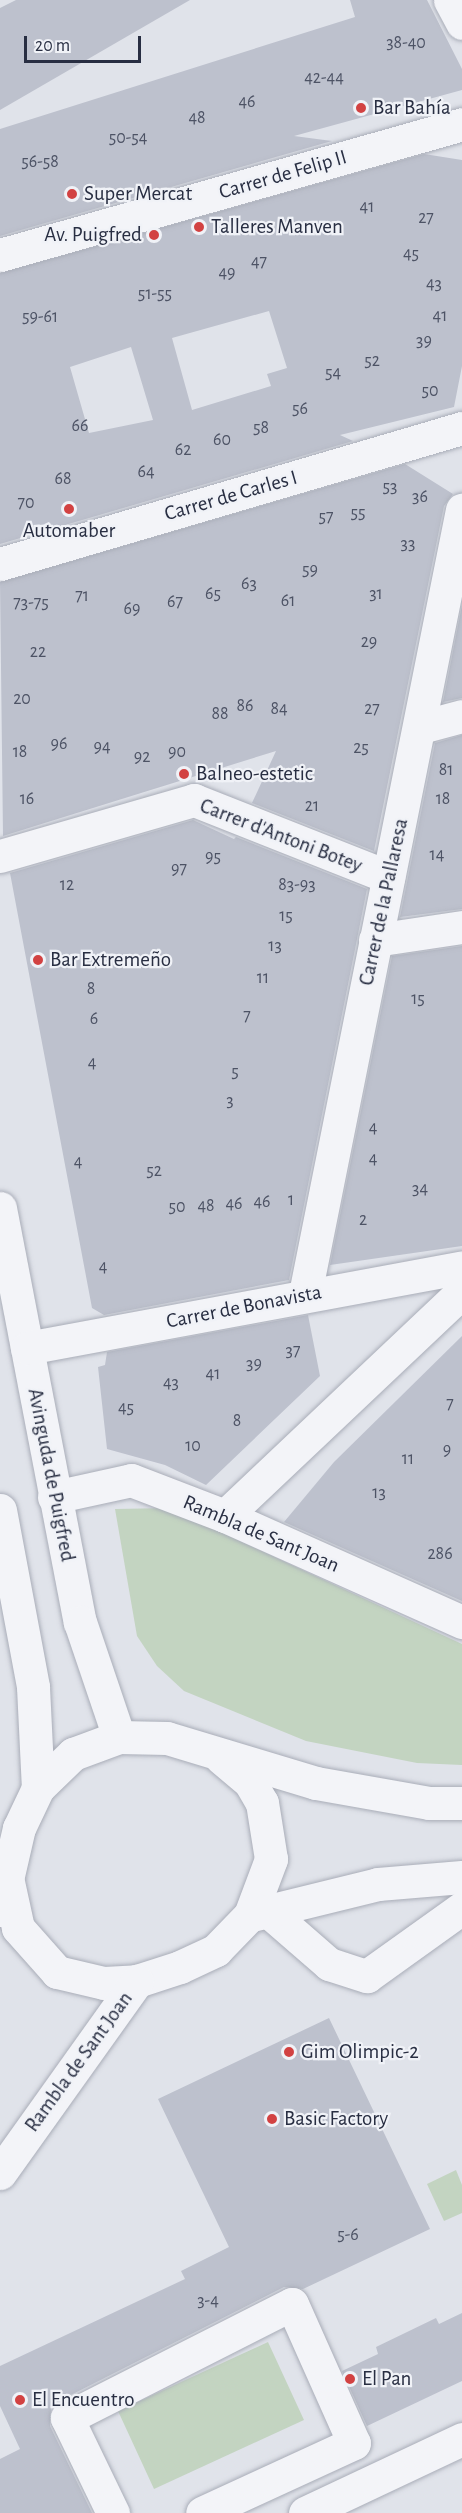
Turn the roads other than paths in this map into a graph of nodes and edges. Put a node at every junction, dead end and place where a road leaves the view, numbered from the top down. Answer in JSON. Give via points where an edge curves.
{"nodes":[{"id":1,"x":450,"y":0,"type":"edge"},
{"id":2,"x":462,"y":23,"type":"edge"},
{"id":3,"x":462,"y":124,"type":"edge"},
{"id":4,"x":0,"y":255,"type":"edge"},
{"id":5,"x":462,"y":428,"type":"edge"},
{"id":6,"x":462,"y":510,"type":"edge"},
{"id":7,"x":0,"y":564,"type":"edge"},
{"id":8,"x":462,"y":716,"type":"edge"},
{"id":9,"x":421,"y":727,"type":"junction"},
{"id":10,"x":0,"y":856,"type":"edge"},
{"id":11,"x":388,"y":877,"type":"junction"},
{"id":12,"x":462,"y":927,"type":"edge"},
{"id":13,"x":375,"y":940,"type":"junction"},
{"id":14,"x":0,"y":1208,"type":"edge"},
{"id":15,"x":462,"y":1267,"type":"edge"},
{"id":16,"x":462,"y":1292,"type":"edge"},
{"id":17,"x":305,"y":1294,"type":"junction"},
{"id":18,"x":27,"y":1348,"type":"junction"},
{"id":19,"x":54,"y":1497,"type":"junction"},
{"id":20,"x":0,"y":1510,"type":"edge"},
{"id":21,"x":225,"y":1516,"type":"junction"},
{"id":22,"x":462,"y":1622,"type":"edge"},
{"id":23,"x":119,"y":1737,"type":"junction"},
{"id":24,"x":212,"y":1750,"type":"junction"},
{"id":25,"x":38,"y":1788,"type":"junction"},
{"id":26,"x":462,"y":1803,"type":"edge"},
{"id":27,"x":462,"y":1877,"type":"edge"},
{"id":28,"x":4,"y":1896,"type":"edge"},
{"id":29,"x":462,"y":1908,"type":"edge"},
{"id":30,"x":259,"y":1913,"type":"junction"},
{"id":31,"x":137,"y":1980,"type":"junction"},
{"id":32,"x":0,"y":2173,"type":"edge"},
{"id":33,"x":462,"y":2439,"type":"edge"},
{"id":34,"x":113,"y":2513,"type":"edge"},
{"id":35,"x":202,"y":2513,"type":"edge"},
{"id":36,"x":305,"y":2513,"type":"edge"}],
"edges":[{"from":1,"to":2,"type":"street"},
{"from":3,"to":4,"type":"street","name":"Carrer de Felip II"},
{"from":5,"to":7,"type":"street","name":"Carrer de Carles I"},
{"from":6,"to":9,"type":"street","name":"Carrer de la Pallaresa"},
{"from":8,"to":9,"type":"street"},
{"from":9,"to":11,"type":"street","name":"Carrer de la Pallaresa"},
{"from":10,"to":11,"type":"street","name":"Carrer d'Antoni Botey","via":[[194,800]]},
{"from":11,"to":13,"type":"street","name":"Carrer de la Pallaresa"},
{"from":12,"to":13,"type":"street"},
{"from":13,"to":17,"type":"street","name":"Carrer de la Pallaresa"},
{"from":14,"to":18,"type":"street","name":"Avinguda de Puigfred"},
{"from":15,"to":17,"type":"street","name":"Carrer de Bonavista"},
{"from":16,"to":21,"type":"street"},
{"from":17,"to":18,"type":"street","name":"Carrer de Bonavista"},
{"from":18,"to":19,"type":"street","name":"Avinguda de Puigfred"},
{"from":19,"to":21,"type":"street","name":"Rambla de Sant Joan","via":[[131,1480]]},
{"from":19,"to":23,"type":"street","name":"Avinguda de Puigfred","via":[[80,1622]]},
{"from":20,"to":25,"type":"street","via":[[33,1687]]},
{"from":21,"to":22,"type":"street","name":"Rambla de Sant Joan"},
{"from":23,"to":24,"type":"street","name":"Rambla de Sant Joan","via":[[167,1738]]},
{"from":23,"to":25,"type":"street","name":"Rambla de Sant Joan","via":[[73,1754]]},
{"from":24,"to":26,"type":"street","name":"Rambla de Sant Joan","via":[[316,1783],[429,1803]]},
{"from":24,"to":30,"type":"street","name":"Rambla de Sant Joan","via":[[250,1782],[262,1803],[271,1859]]},
{"from":25,"to":28,"type":"street","name":"Rambla de Sant Joan","via":[[20,1828]]},
{"from":27,"to":30,"type":"street","via":[[378,1884]]},
{"from":28,"to":31,"type":"street","name":"Rambla de Sant Joan","via":[[18,1928],[57,1972],[104,1983]]},
{"from":29,"to":30,"type":"street","via":[[367,1976],[329,1964]]},
{"from":30,"to":31,"type":"street","name":"Rambla de Sant Joan","via":[[216,1950],[180,1967]]},
{"from":31,"to":32,"type":"street","name":"Rambla de Sant Joan"},
{"from":33,"to":36,"type":"street"},
{"from":34,"to":35,"type":"street","via":[[67,2418],[292,2304],[354,2443]]}]}
